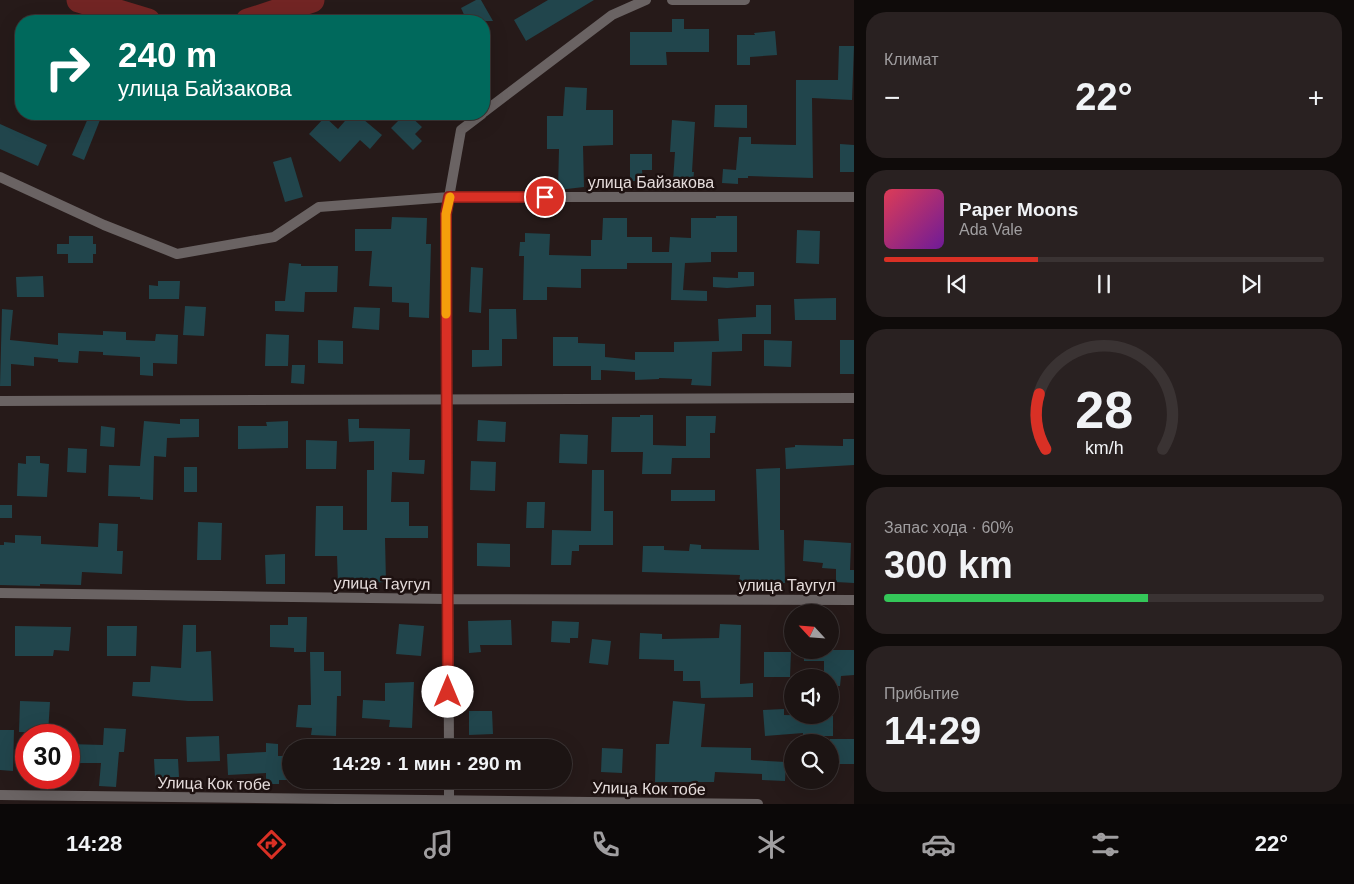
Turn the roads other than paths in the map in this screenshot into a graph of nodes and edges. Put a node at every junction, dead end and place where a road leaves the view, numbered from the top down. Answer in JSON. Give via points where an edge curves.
{"nodes":[{"id":1,"x":646,"y":0,"type":"edge"},
{"id":2,"x":672,"y":0,"type":"edge"},
{"id":3,"x":746,"y":0,"type":"edge"},
{"id":4,"x":490,"y":108,"type":"edge"},
{"id":5,"x":474,"y":120,"type":"edge"},
{"id":6,"x":0,"y":177,"type":"edge"},
{"id":7,"x":449,"y":197,"type":"junction"},
{"id":8,"x":854,"y":198,"type":"edge"},
{"id":9,"x":854,"y":398,"type":"edge"},
{"id":10,"x":447,"y":399,"type":"junction"},
{"id":11,"x":0,"y":401,"type":"edge"},
{"id":12,"x":0,"y":593,"type":"edge"},
{"id":13,"x":448,"y":599,"type":"junction"},
{"id":14,"x":854,"y":600,"type":"edge"},
{"id":15,"x":449,"y":739,"type":"edge"},
{"id":16,"x":449,"y":789,"type":"edge"},
{"id":17,"x":0,"y":795,"type":"edge"},
{"id":18,"x":449,"y":802,"type":"edge"},
{"id":19,"x":758,"y":804,"type":"edge"}],
"edges":[{"from":1,"to":4,"type":"street","via":[[612,15]]},
{"from":2,"to":3,"type":"street"},
{"from":5,"to":7,"type":"street","via":[[461,130]]},
{"from":6,"to":7,"type":"street","name":"улица Байзакова","via":[[104,226],[177,254],[274,237],[319,207]]},
{"from":7,"to":8,"type":"street","name":"улица Байзакова"},
{"from":7,"to":10,"type":"street","via":[[446,214]]},
{"from":9,"to":10,"type":"street"},
{"from":10,"to":11,"type":"street"},
{"from":10,"to":13,"type":"street"},
{"from":12,"to":13,"type":"street","name":"улица Таугул"},
{"from":13,"to":14,"type":"street","name":"улица Таугул"},
{"from":13,"to":15,"type":"street"},
{"from":16,"to":18,"type":"street"},
{"from":17,"to":18,"type":"street","name":"Улица Кок тобе"},
{"from":18,"to":19,"type":"street","name":"Улица Кок тобе"}]}
